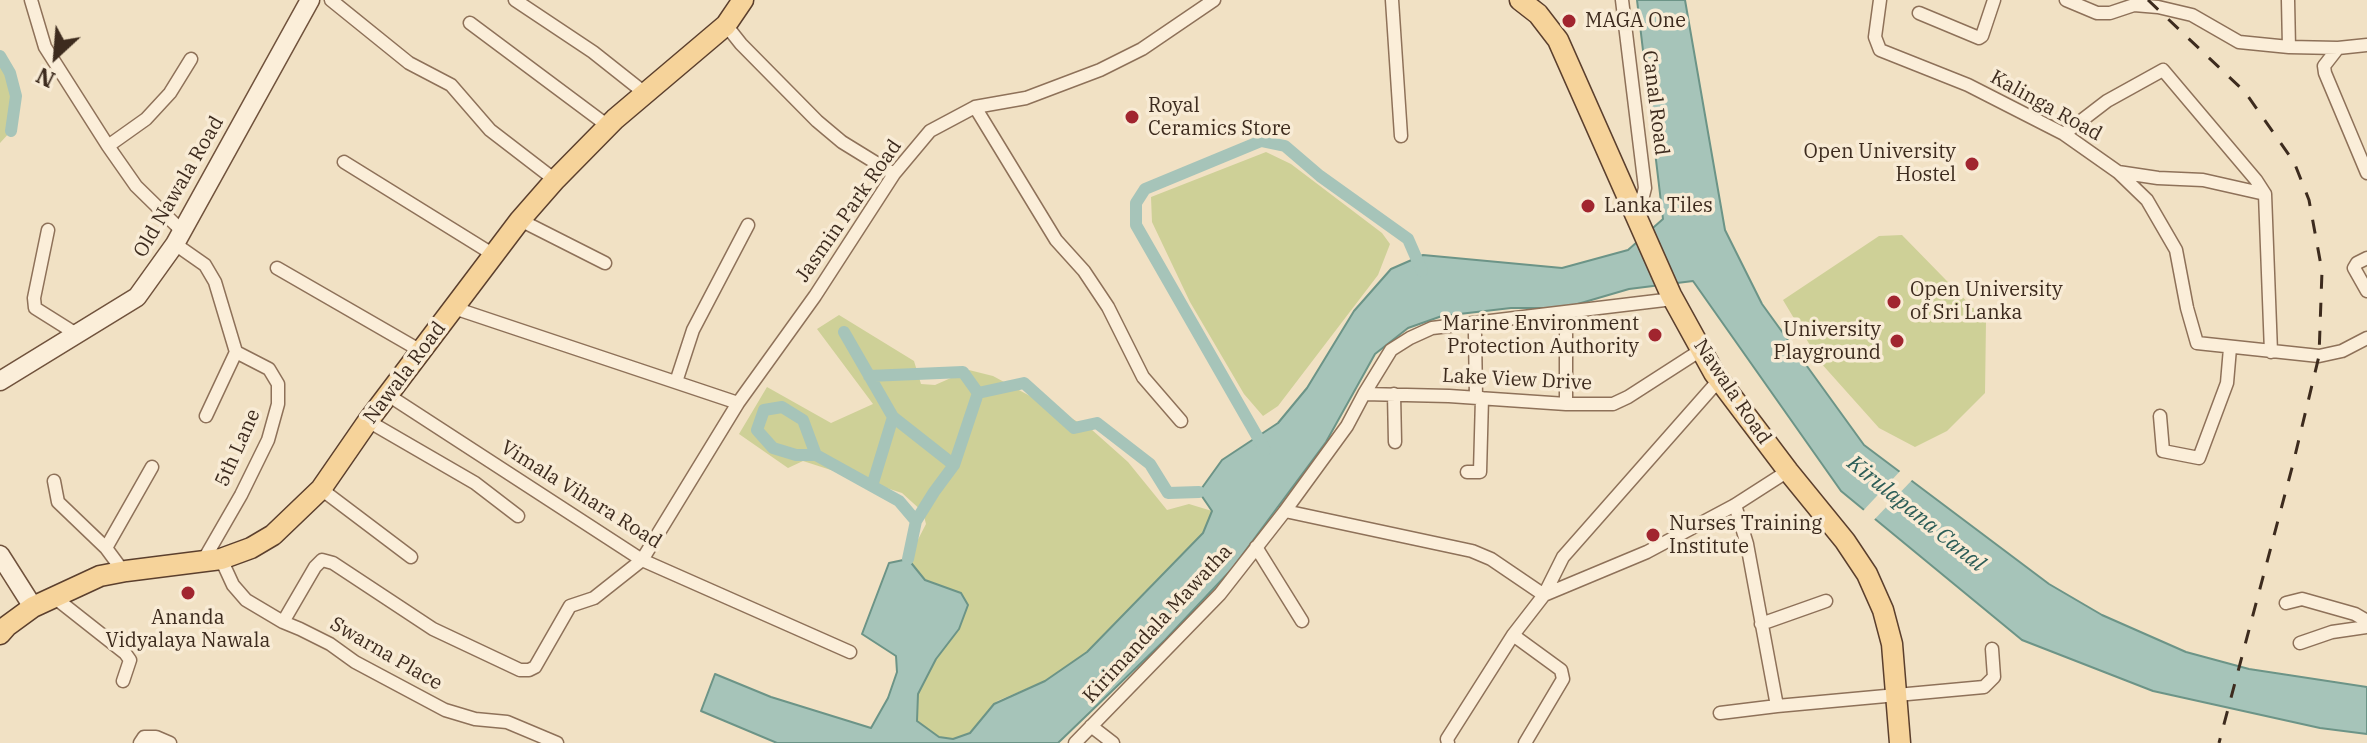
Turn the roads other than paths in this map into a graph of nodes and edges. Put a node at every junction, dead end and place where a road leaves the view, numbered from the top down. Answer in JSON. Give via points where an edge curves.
{"nodes":[{"id":1,"x":31,"y":0,"type":"edge"},
{"id":2,"x":310,"y":0,"type":"edge"},
{"id":3,"x":331,"y":0,"type":"edge"},
{"id":4,"x":515,"y":0,"type":"edge"},
{"id":5,"x":743,"y":0,"type":"edge"},
{"id":6,"x":1214,"y":0,"type":"edge"},
{"id":7,"x":1392,"y":0,"type":"edge"},
{"id":8,"x":1520,"y":0,"type":"edge"},
{"id":9,"x":1622,"y":0,"type":"edge"},
{"id":10,"x":1880,"y":0,"type":"edge"},
{"id":11,"x":1994,"y":0,"type":"edge"},
{"id":12,"x":2066,"y":0,"type":"edge"},
{"id":13,"x":2288,"y":0,"type":"edge"},
{"id":14,"x":1919,"y":13,"type":"dead end"},
{"id":15,"x":470,"y":23,"type":"dead end"},
{"id":16,"x":726,"y":25,"type":"junction"},
{"id":17,"x":2367,"y":45,"type":"edge"},
{"id":18,"x":2289,"y":47,"type":"junction"},
{"id":19,"x":2338,"y":48,"type":"junction"},
{"id":20,"x":191,"y":59,"type":"dead end"},
{"id":21,"x":646,"y":94,"type":"junction"},
{"id":22,"x":975,"y":107,"type":"junction"},
{"id":23,"x":608,"y":126,"type":"junction"},
{"id":24,"x":2064,"y":134,"type":"junction"},
{"id":25,"x":1401,"y":136,"type":"dead end"},
{"id":26,"x":108,"y":146,"type":"junction"},
{"id":27,"x":344,"y":162,"type":"dead end"},
{"id":28,"x":2118,"y":172,"type":"junction"},
{"id":29,"x":2367,"y":173,"type":"edge"},
{"id":30,"x":894,"y":174,"type":"junction"},
{"id":31,"x":555,"y":180,"type":"junction"},
{"id":32,"x":2265,"y":194,"type":"junction"},
{"id":33,"x":1637,"y":216,"type":"junction"},
{"id":34,"x":520,"y":220,"type":"junction"},
{"id":35,"x":748,"y":225,"type":"dead end"},
{"id":36,"x":48,"y":230,"type":"dead end"},
{"id":37,"x":178,"y":238,"type":"junction"},
{"id":38,"x":494,"y":255,"type":"junction"},
{"id":39,"x":2367,"y":258,"type":"edge"},
{"id":40,"x":605,"y":263,"type":"dead end"},
{"id":41,"x":277,"y":268,"type":"dead end"},
{"id":42,"x":2367,"y":291,"type":"edge"},
{"id":43,"x":1672,"y":297,"type":"junction"},
{"id":44,"x":454,"y":308,"type":"junction"},
{"id":45,"x":1475,"y":334,"type":"dead end"},
{"id":46,"x":1566,"y":334,"type":"dead end"},
{"id":47,"x":78,"y":335,"type":"junction"},
{"id":48,"x":2367,"y":338,"type":"edge"},
{"id":49,"x":2230,"y":348,"type":"junction"},
{"id":50,"x":1701,"y":350,"type":"junction"},
{"id":51,"x":421,"y":351,"type":"junction"},
{"id":52,"x":236,"y":352,"type":"junction"},
{"id":53,"x":2271,"y":352,"type":"junction"},
{"id":54,"x":1719,"y":380,"type":"junction"},
{"id":55,"x":0,"y":381,"type":"edge"},
{"id":56,"x":676,"y":382,"type":"junction"},
{"id":57,"x":1364,"y":394,"type":"junction"},
{"id":58,"x":1394,"y":394,"type":"junction"},
{"id":59,"x":388,"y":395,"type":"junction"},
{"id":60,"x":1479,"y":398,"type":"junction"},
{"id":61,"x":738,"y":403,"type":"junction"},
{"id":62,"x":1566,"y":404,"type":"junction"},
{"id":63,"x":206,"y":416,"type":"dead end"},
{"id":64,"x":2160,"y":416,"type":"dead end"},
{"id":65,"x":368,"y":421,"type":"junction"},
{"id":66,"x":1181,"y":421,"type":"dead end"},
{"id":67,"x":1395,"y":442,"type":"dead end"},
{"id":68,"x":152,"y":467,"type":"dead end"},
{"id":69,"x":1788,"y":471,"type":"junction"},
{"id":70,"x":1467,"y":472,"type":"dead end"},
{"id":71,"x":54,"y":481,"type":"dead end"},
{"id":72,"x":321,"y":489,"type":"junction"},
{"id":73,"x":1735,"y":505,"type":"junction"},
{"id":74,"x":1285,"y":511,"type":"junction"},
{"id":75,"x":518,"y":516,"type":"dead end"},
{"id":76,"x":1256,"y":547,"type":"junction"},
{"id":77,"x":106,"y":548,"type":"junction"},
{"id":78,"x":0,"y":555,"type":"edge"},
{"id":79,"x":411,"y":557,"type":"dead end"},
{"id":80,"x":212,"y":560,"type":"junction"},
{"id":81,"x":642,"y":560,"type":"junction"},
{"id":82,"x":123,"y":571,"type":"junction"},
{"id":83,"x":1544,"y":595,"type":"junction"},
{"id":84,"x":54,"y":597,"type":"junction"},
{"id":85,"x":1826,"y":601,"type":"dead end"},
{"id":86,"x":2286,"y":603,"type":"dead end"},
{"id":87,"x":33,"y":607,"type":"junction"},
{"id":88,"x":1302,"y":621,"type":"dead end"},
{"id":89,"x":283,"y":622,"type":"junction"},
{"id":90,"x":1761,"y":624,"type":"junction"},
{"id":91,"x":2367,"y":624,"type":"edge"},
{"id":92,"x":0,"y":634,"type":"edge"},
{"id":93,"x":1513,"y":635,"type":"junction"},
{"id":94,"x":2300,"y":643,"type":"dead end"},
{"id":95,"x":1992,"y":649,"type":"dead end"},
{"id":96,"x":850,"y":652,"type":"dead end"},
{"id":97,"x":123,"y":681,"type":"dead end"},
{"id":98,"x":1896,"y":694,"type":"junction"},
{"id":99,"x":1777,"y":706,"type":"junction"},
{"id":100,"x":1720,"y":713,"type":"dead end"},
{"id":101,"x":1091,"y":726,"type":"junction"},
{"id":102,"x":140,"y":743,"type":"edge"},
{"id":103,"x":170,"y":743,"type":"edge"},
{"id":104,"x":557,"y":743,"type":"edge"},
{"id":105,"x":1075,"y":743,"type":"edge"},
{"id":106,"x":1113,"y":743,"type":"edge"},
{"id":107,"x":1448,"y":743,"type":"edge"},
{"id":108,"x":1525,"y":743,"type":"edge"},
{"id":109,"x":1900,"y":743,"type":"edge"}],
"edges":[{"from":1,"to":26,"type":"street","via":[[45,47]]},
{"from":2,"to":37,"type":"street","name":"Old Nawala Road"},
{"from":3,"to":31,"type":"street","via":[[409,63],[451,85],[490,130]]},
{"from":4,"to":21,"type":"street"},
{"from":5,"to":16,"type":"main road","name":"Nawala Road"},
{"from":6,"to":22,"type":"street","name":"Jasmin Park Road","via":[[1142,49],[1100,70],[1026,98]]},
{"from":7,"to":25,"type":"street"},
{"from":8,"to":33,"type":"main road","name":"Nawala Road","via":[[1558,40]]},
{"from":9,"to":33,"type":"street","name":"Canal Road","via":[[1645,188]]},
{"from":10,"to":24,"type":"street","name":"Kalinga Road","via":[[1875,37],[1880,50],[1968,85]]},
{"from":11,"to":14,"type":"street","via":[[1979,38]]},
{"from":12,"to":18,"type":"street","via":[[2097,13],[2134,5],[2158,7],[2192,15],[2239,42]]},
{"from":13,"to":18,"type":"street"},
{"from":15,"to":23,"type":"street"},
{"from":16,"to":21,"type":"main road","name":"Nawala Road"},
{"from":16,"to":30,"type":"street","via":[[817,121]]},
{"from":17,"to":19,"type":"street"},
{"from":18,"to":19,"type":"street"},
{"from":19,"to":29,"type":"street","via":[[2324,66],[2325,73]]},
{"from":20,"to":26,"type":"street","via":[[146,119]]},
{"from":21,"to":23,"type":"main road","name":"Nawala Road"},
{"from":22,"to":30,"type":"street","name":"Jasmin Park Road","via":[[930,131]]},
{"from":22,"to":66,"type":"street","via":[[1056,240],[1108,307],[1143,377]]},
{"from":23,"to":31,"type":"main road","name":"Nawala Road"},
{"from":24,"to":28,"type":"street","name":"Kalinga Road"},
{"from":24,"to":32,"type":"street","via":[[2107,101],[2163,70]]},
{"from":26,"to":37,"type":"street"},
{"from":27,"to":38,"type":"street"},
{"from":28,"to":32,"type":"street","via":[[2203,180]]},
{"from":28,"to":49,"type":"street","name":"Kalinga Road","via":[[2147,200],[2176,250],[2197,343]]},
{"from":30,"to":61,"type":"street","name":"Jasmin Park Road"},
{"from":31,"to":34,"type":"main road","name":"Nawala Road"},
{"from":32,"to":53,"type":"street"},
{"from":33,"to":43,"type":"main road","name":"Nawala Road"},
{"from":34,"to":38,"type":"main road","name":"Nawala Road"},
{"from":34,"to":40,"type":"street"},
{"from":35,"to":56,"type":"street","via":[[693,330]]},
{"from":36,"to":47,"type":"street","via":[[35,308]]},
{"from":37,"to":47,"type":"street","name":"Old Nawala Road","via":[[137,297]]},
{"from":37,"to":52,"type":"street","via":[[215,282]]},
{"from":38,"to":44,"type":"main road","name":"Nawala Road"},
{"from":39,"to":42,"type":"street","via":[[2354,268]]},
{"from":41,"to":51,"type":"street"},
{"from":43,"to":50,"type":"main road","name":"Nawala Road"},
{"from":43,"to":57,"type":"street","name":"Kirimandala Mawatha","via":[[1432,328],[1391,350]]},
{"from":44,"to":51,"type":"main road","name":"Nawala Road"},
{"from":44,"to":56,"type":"street"},
{"from":45,"to":60,"type":"street"},
{"from":46,"to":62,"type":"street"},
{"from":47,"to":55,"type":"street","name":"Old Nawala Road"},
{"from":48,"to":53,"type":"street","name":"Kalinga Road","via":[[2319,356]]},
{"from":49,"to":53,"type":"street","name":"Kalinga Road"},
{"from":49,"to":64,"type":"street","via":[[2227,383],[2199,458],[2163,451]]},
{"from":50,"to":54,"type":"main road","name":"Nawala Road"},
{"from":50,"to":62,"type":"street","name":"Lake View Drive","via":[[1613,404]]},
{"from":51,"to":59,"type":"main road","name":"Nawala Road"},
{"from":52,"to":63,"type":"street"},
{"from":52,"to":80,"type":"street","name":"5th Lane","via":[[269,369],[278,384],[278,404],[263,451]]},
{"from":54,"to":69,"type":"main road","name":"Nawala Road"},
{"from":54,"to":83,"type":"street","via":[[1563,557]]},
{"from":56,"to":61,"type":"street"},
{"from":57,"to":58,"type":"street","name":"Lake View Drive"},
{"from":57,"to":74,"type":"street","name":"Kirimandala Mawatha"},
{"from":58,"to":60,"type":"street","name":"Lake View Drive"},
{"from":58,"to":67,"type":"street"},
{"from":59,"to":65,"type":"main road","name":"Nawala Road"},
{"from":59,"to":81,"type":"street","name":"Vimala Vihara Road"},
{"from":60,"to":62,"type":"street","name":"Lake View Drive"},
{"from":60,"to":70,"type":"street","via":[[1480,472]]},
{"from":61,"to":81,"type":"street","name":"Jasmin Park Road"},
{"from":65,"to":72,"type":"main road","name":"Nawala Road"},
{"from":65,"to":75,"type":"street","via":[[475,483]]},
{"from":68,"to":77,"type":"street"},
{"from":69,"to":73,"type":"street"},
{"from":69,"to":98,"type":"main road","name":"Nawala Road","via":[[1867,574],[1892,644]]},
{"from":71,"to":77,"type":"street","via":[[58,502]]},
{"from":72,"to":79,"type":"street"},
{"from":72,"to":80,"type":"main road","name":"Nawala Road","via":[[273,535]]},
{"from":73,"to":83,"type":"street","via":[[1647,552]]},
{"from":73,"to":90,"type":"street"},
{"from":74,"to":76,"type":"street","name":"Kirimandala Mawatha"},
{"from":74,"to":83,"type":"street","via":[[1472,551]]},
{"from":76,"to":88,"type":"street"},
{"from":76,"to":101,"type":"street","name":"Kirimandala Mawatha","via":[[1220,594]]},
{"from":77,"to":82,"type":"street"},
{"from":78,"to":87,"type":"street"},
{"from":80,"to":82,"type":"main road","name":"Nawala Road"},
{"from":80,"to":89,"type":"street","name":"Swarna Place","via":[[246,600]]},
{"from":81,"to":89,"type":"street","name":"Jasmin Park Road","via":[[594,598],[570,606],[529,670],[433,629],[322,560]]},
{"from":81,"to":96,"type":"street","name":"Vimala Vihara Road"},
{"from":82,"to":84,"type":"main road","name":"Nawala Road"},
{"from":83,"to":93,"type":"street"},
{"from":84,"to":87,"type":"main road","name":"Nawala Road"},
{"from":84,"to":97,"type":"street","via":[[125,653],[130,660]]},
{"from":85,"to":90,"type":"street"},
{"from":86,"to":91,"type":"street","via":[[2302,599],[2355,614]]},
{"from":87,"to":92,"type":"main road","name":"Nawala Road"},
{"from":89,"to":104,"type":"street","name":"Swarna Place","via":[[445,710],[507,722]]},
{"from":90,"to":99,"type":"street"},
{"from":91,"to":94,"type":"street"},
{"from":93,"to":107,"type":"street"},
{"from":93,"to":108,"type":"street","via":[[1561,670],[1563,679]]},
{"from":95,"to":98,"type":"street","via":[[1994,677],[1984,687]]},
{"from":98,"to":99,"type":"street"},
{"from":98,"to":109,"type":"main road","name":"Nawala Road"},
{"from":99,"to":100,"type":"street"},
{"from":101,"to":105,"type":"street","name":"Kirimandala Mawatha"},
{"from":101,"to":106,"type":"street"},
{"from":102,"to":103,"type":"street","via":[[144,737]]}]}
